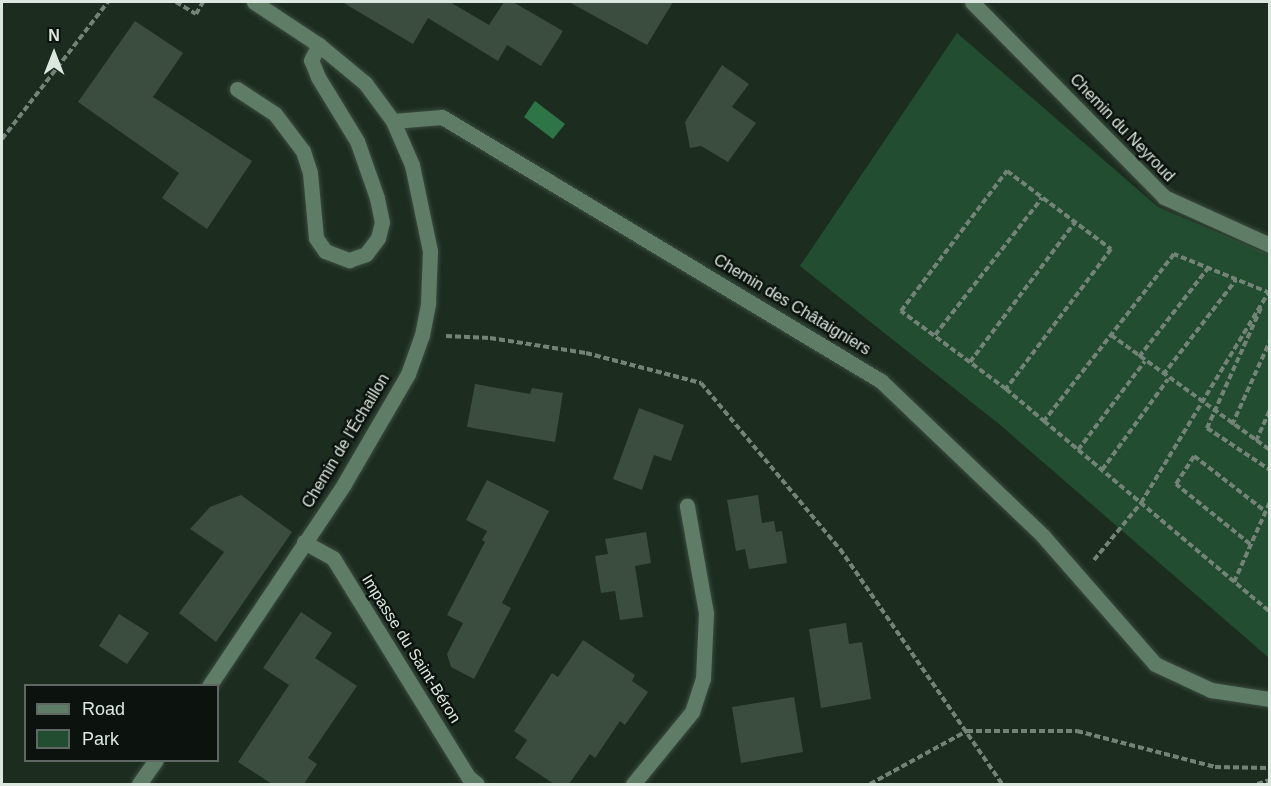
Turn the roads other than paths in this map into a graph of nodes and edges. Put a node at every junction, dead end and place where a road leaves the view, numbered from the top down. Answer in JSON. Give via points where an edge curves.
{"nodes":[{"id":1,"x":254,"y":2,"type":"edge"},
{"id":2,"x":972,"y":2,"type":"edge"},
{"id":3,"x":319,"y":45,"type":"junction"},
{"id":4,"x":237,"y":89,"type":"dead end"},
{"id":5,"x":393,"y":121,"type":"junction"},
{"id":6,"x":1269,"y":245,"type":"edge"},
{"id":7,"x":687,"y":506,"type":"dead end"},
{"id":8,"x":304,"y":542,"type":"junction"},
{"id":9,"x":210,"y":684,"type":"edge"},
{"id":10,"x":1269,"y":699,"type":"edge"},
{"id":11,"x":155,"y":762,"type":"edge"},
{"id":12,"x":139,"y":784,"type":"edge"},
{"id":13,"x":477,"y":784,"type":"edge"},
{"id":14,"x":633,"y":784,"type":"edge"}],
"edges":[{"from":1,"to":3,"type":"street"},
{"from":2,"to":6,"type":"street","name":"Chemin du Neyroud","via":[[1164,197]]},
{"from":3,"to":4,"type":"street","via":[[311,60],[357,141],[377,198],[381,222],[378,238],[366,254],[349,260],[325,251],[316,237],[310,172],[303,151],[275,114]]},
{"from":3,"to":5,"type":"street","via":[[365,83]]},
{"from":5,"to":8,"type":"street","name":"Chemin de l'Échaillon","via":[[417,183],[430,251],[422,335],[388,411]]},
{"from":5,"to":10,"type":"street","name":"Chemin des Châtaigniers","via":[[442,117],[881,381],[1043,537],[1155,664],[1211,690]]},
{"from":7,"to":14,"type":"street","via":[[706,613],[703,679],[692,712]]},
{"from":8,"to":9,"type":"street","name":"Chemin de l'Échaillon"},
{"from":8,"to":13,"type":"street","name":"Impasse du Saint-Béron","via":[[333,558],[468,777]]},
{"from":11,"to":12,"type":"street"}]}
